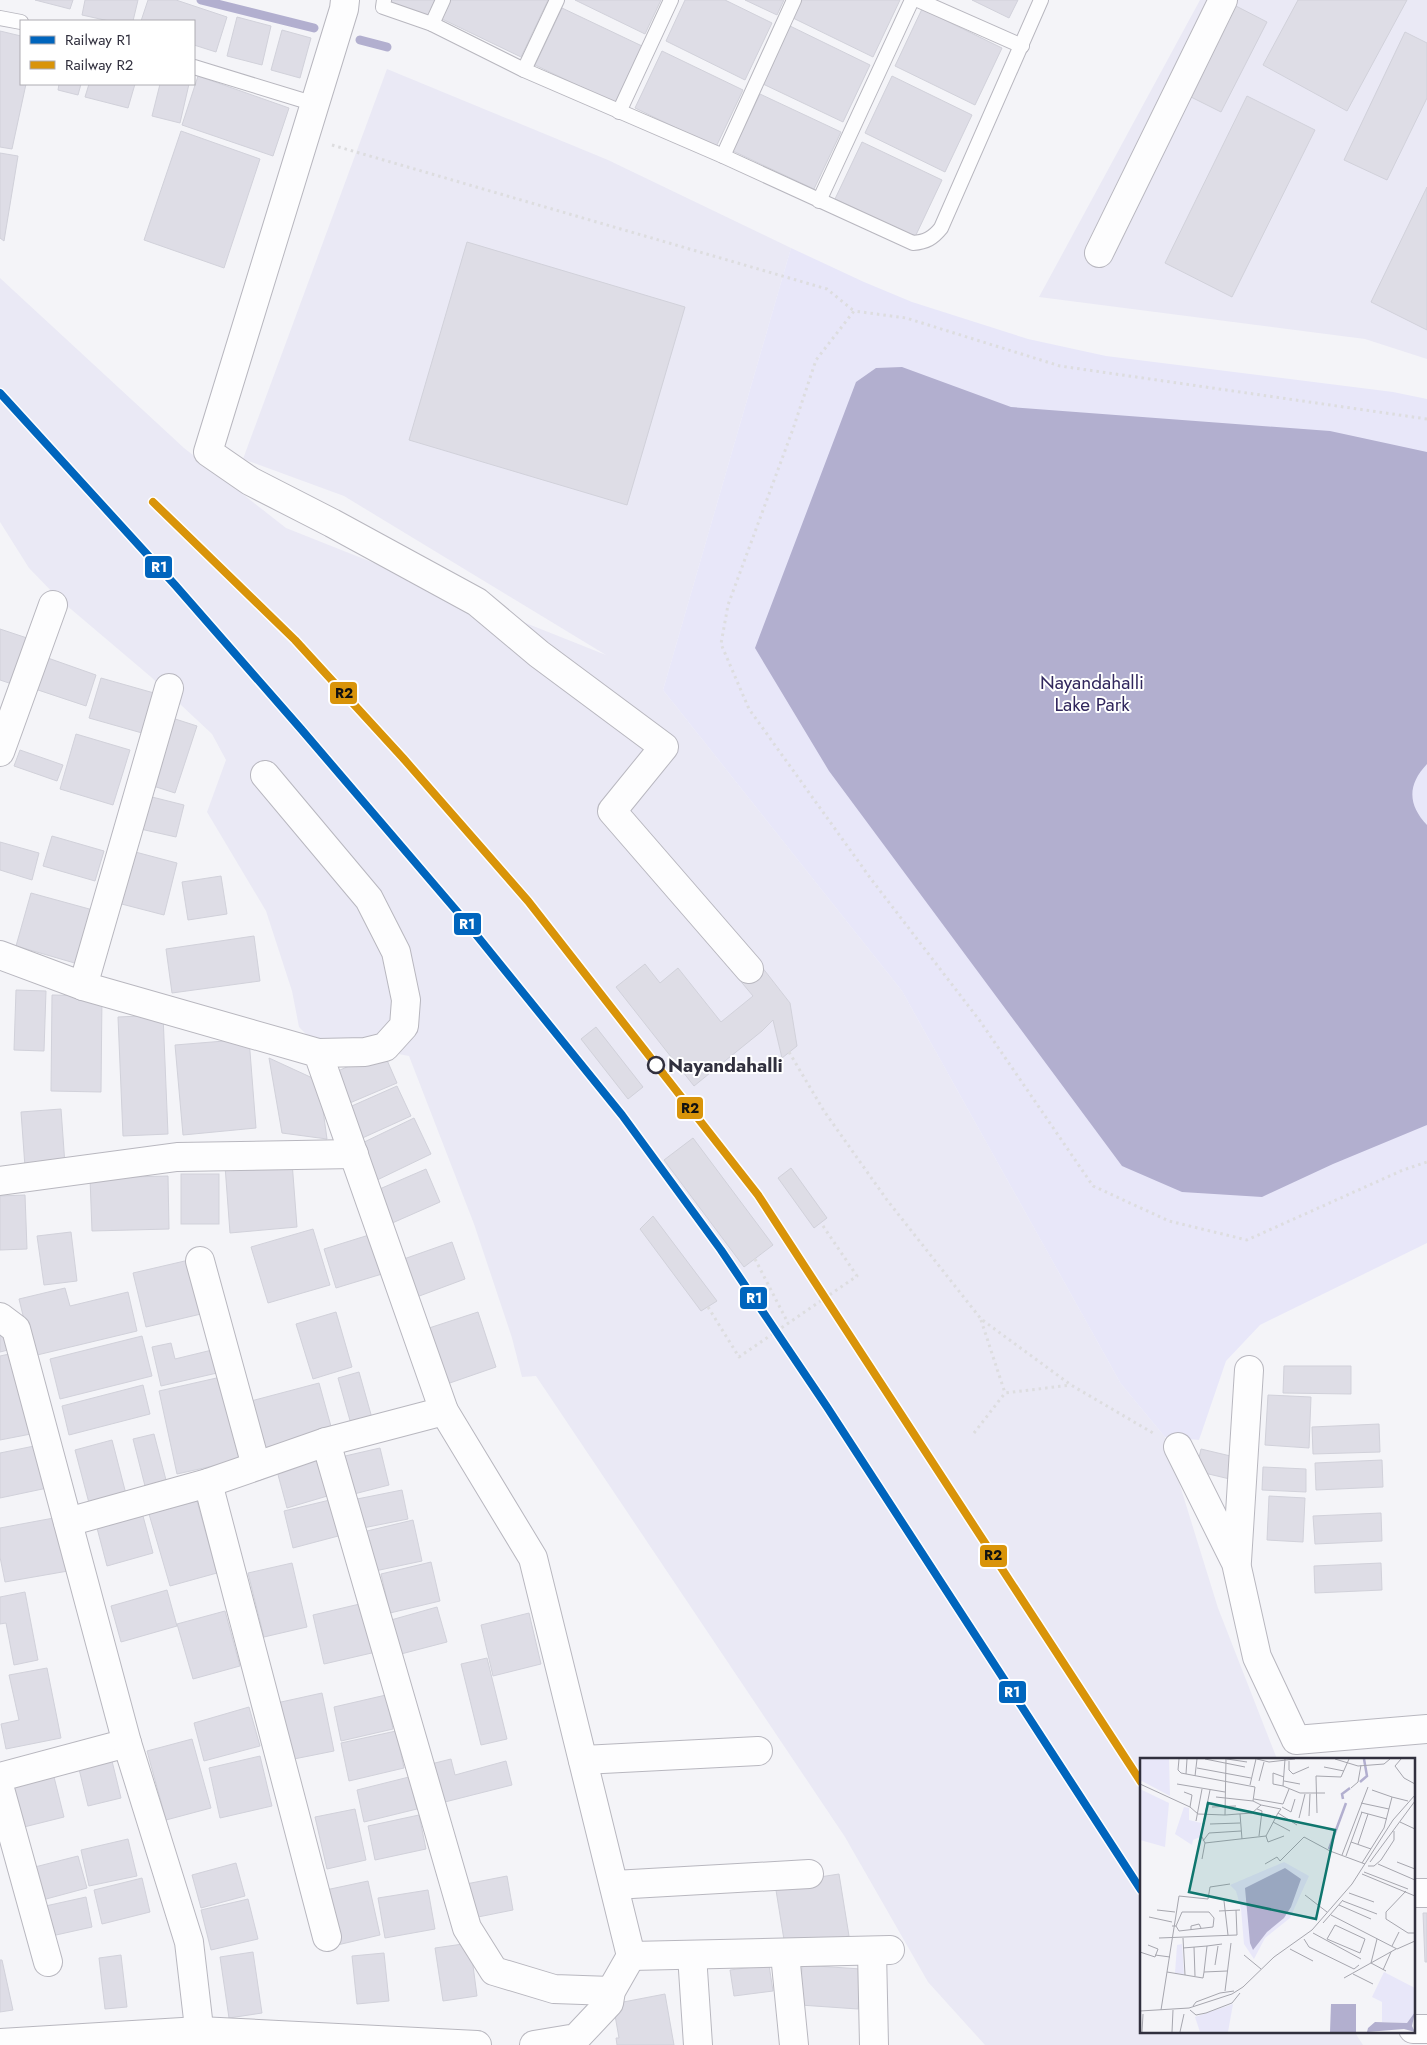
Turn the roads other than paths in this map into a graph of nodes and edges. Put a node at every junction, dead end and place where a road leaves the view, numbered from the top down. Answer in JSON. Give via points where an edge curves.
{"nodes":[{"id":1,"x":345,"y":0,"type":"edge"},
{"id":2,"x":384,"y":0,"type":"edge"},
{"id":3,"x":443,"y":0,"type":"edge"},
{"id":4,"x":557,"y":0,"type":"edge"},
{"id":5,"x":671,"y":0,"type":"edge"},
{"id":6,"x":794,"y":0,"type":"edge"},
{"id":7,"x":912,"y":0,"type":"edge"},
{"id":8,"x":918,"y":0,"type":"edge"},
{"id":9,"x":1041,"y":0,"type":"edge"},
{"id":10,"x":1223,"y":0,"type":"edge"},
{"id":11,"x":0,"y":18,"type":"edge"},
{"id":12,"x":20,"y":22,"type":"edge"},
{"id":13,"x":432,"y":24,"type":"junction"},
{"id":14,"x":1022,"y":46,"type":"junction"},
{"id":15,"x":195,"y":67,"type":"edge"},
{"id":16,"x":524,"y":70,"type":"junction"},
{"id":17,"x":315,"y":104,"type":"junction"},
{"id":18,"x":620,"y":112,"type":"junction"},
{"id":19,"x":723,"y":156,"type":"junction"},
{"id":20,"x":818,"y":201,"type":"junction"},
{"id":21,"x":1099,"y":253,"type":"dead end"},
{"id":22,"x":53,"y":605,"type":"dead end"},
{"id":23,"x":169,"y":688,"type":"dead end"},
{"id":24,"x":0,"y":752,"type":"edge"},
{"id":25,"x":265,"y":775,"type":"dead end"},
{"id":26,"x":0,"y":955,"type":"edge"},
{"id":27,"x":749,"y":969,"type":"dead end"},
{"id":28,"x":83,"y":986,"type":"junction"},
{"id":29,"x":318,"y":1053,"type":"junction"},
{"id":30,"x":354,"y":1154,"type":"junction"},
{"id":31,"x":0,"y":1181,"type":"edge"},
{"id":32,"x":200,"y":1261,"type":"dead end"},
{"id":33,"x":0,"y":1317,"type":"edge"},
{"id":34,"x":1249,"y":1370,"type":"dead end"},
{"id":35,"x":444,"y":1411,"type":"junction"},
{"id":36,"x":326,"y":1442,"type":"junction"},
{"id":37,"x":1178,"y":1447,"type":"road end"},
{"id":38,"x":256,"y":1466,"type":"junction"},
{"id":39,"x":208,"y":1483,"type":"junction"},
{"id":40,"x":68,"y":1522,"type":"junction"},
{"id":41,"x":1236,"y":1563,"type":"junction"},
{"id":42,"x":1427,"y":1729,"type":"edge"},
{"id":43,"x":127,"y":1743,"type":"junction"},
{"id":44,"x":758,"y":1751,"type":"dead end"},
{"id":45,"x":583,"y":1760,"type":"junction"},
{"id":46,"x":0,"y":1777,"type":"edge"},
{"id":47,"x":0,"y":1789,"type":"edge"},
{"id":48,"x":809,"y":1874,"type":"dead end"},
{"id":49,"x":614,"y":1885,"type":"junction"},
{"id":50,"x":1414,"y":1893,"type":"edge"},
{"id":51,"x":1427,"y":1893,"type":"edge"},
{"id":52,"x":327,"y":1937,"type":"dead end"},
{"id":53,"x":785,"y":1954,"type":"junction"},
{"id":54,"x":692,"y":1955,"type":"junction"},
{"id":55,"x":632,"y":1956,"type":"junction"},
{"id":56,"x":48,"y":1962,"type":"dead end"},
{"id":57,"x":611,"y":1991,"type":"junction"},
{"id":58,"x":1427,"y":2029,"type":"edge"},
{"id":59,"x":1414,"y":2030,"type":"edge"},
{"id":60,"x":200,"y":2038,"type":"edge"},
{"id":61,"x":0,"y":2043,"type":"edge"},
{"id":62,"x":477,"y":2045,"type":"edge"},
{"id":63,"x":534,"y":2045,"type":"edge"},
{"id":64,"x":698,"y":2045,"type":"edge"},
{"id":65,"x":794,"y":2045,"type":"edge"},
{"id":66,"x":874,"y":2045,"type":"edge"}],
"edges":[{"from":1,"to":17,"type":"street"},
{"from":2,"to":13,"type":"lane","via":[[383,7]]},
{"from":3,"to":13,"type":"lane"},
{"from":4,"to":16,"type":"lane"},
{"from":5,"to":18,"type":"lane"},
{"from":6,"to":19,"type":"lane"},
{"from":7,"to":20,"type":"lane"},
{"from":8,"to":14,"type":"lane"},
{"from":9,"to":14,"type":"lane"},
{"from":10,"to":21,"type":"street"},
{"from":11,"to":12,"type":"lane"},
{"from":13,"to":16,"type":"lane"},
{"from":14,"to":20,"type":"lane","via":[[941,228],[934,237],[924,243],[913,243]]},
{"from":15,"to":17,"type":"lane"},
{"from":16,"to":18,"type":"lane"},
{"from":17,"to":27,"type":"street","via":[[208,452],[250,481],[477,602],[664,747],[612,811]]},
{"from":18,"to":19,"type":"lane"},
{"from":19,"to":20,"type":"lane"},
{"from":22,"to":24,"type":"street"},
{"from":23,"to":28,"type":"street"},
{"from":25,"to":29,"type":"street","via":[[369,899],[396,952],[406,1000],[404,1026],[385,1047],[365,1052]]},
{"from":26,"to":28,"type":"street"},
{"from":28,"to":29,"type":"street"},
{"from":29,"to":30,"type":"street"},
{"from":30,"to":31,"type":"street","via":[[177,1157]]},
{"from":30,"to":35,"type":"street"},
{"from":32,"to":38,"type":"street"},
{"from":33,"to":40,"type":"street","via":[[16,1329]]},
{"from":34,"to":41,"type":"street"},
{"from":35,"to":36,"type":"street"},
{"from":35,"to":45,"type":"street","via":[[533,1558]]},
{"from":36,"to":38,"type":"street"},
{"from":36,"to":57,"type":"street","via":[[468,1928],[494,1971],[554,1989]]},
{"from":37,"to":41,"type":"street"},
{"from":38,"to":39,"type":"street"},
{"from":39,"to":40,"type":"street"},
{"from":39,"to":52,"type":"street"},
{"from":40,"to":43,"type":"street"},
{"from":41,"to":42,"type":"street","via":[[1258,1657],[1296,1740]]},
{"from":43,"to":46,"type":"street"},
{"from":43,"to":60,"type":"street","via":[[189,1942]]},
{"from":44,"to":45,"type":"street"},
{"from":45,"to":49,"type":"street"},
{"from":47,"to":56,"type":"street"},
{"from":48,"to":49,"type":"street"},
{"from":49,"to":55,"type":"street"},
{"from":50,"to":51,"type":"street"},
{"from":53,"to":54,"type":"street"},
{"from":53,"to":65,"type":"street"},
{"from":53,"to":66,"type":"street","via":[[881,1951]]},
{"from":54,"to":55,"type":"street"},
{"from":54,"to":64,"type":"street"},
{"from":55,"to":57,"type":"street"},
{"from":57,"to":63,"type":"street","via":[[609,2003],[576,2038]]},
{"from":58,"to":59,"type":"street"},
{"from":60,"to":61,"type":"street"},
{"from":60,"to":62,"type":"street"}]}
